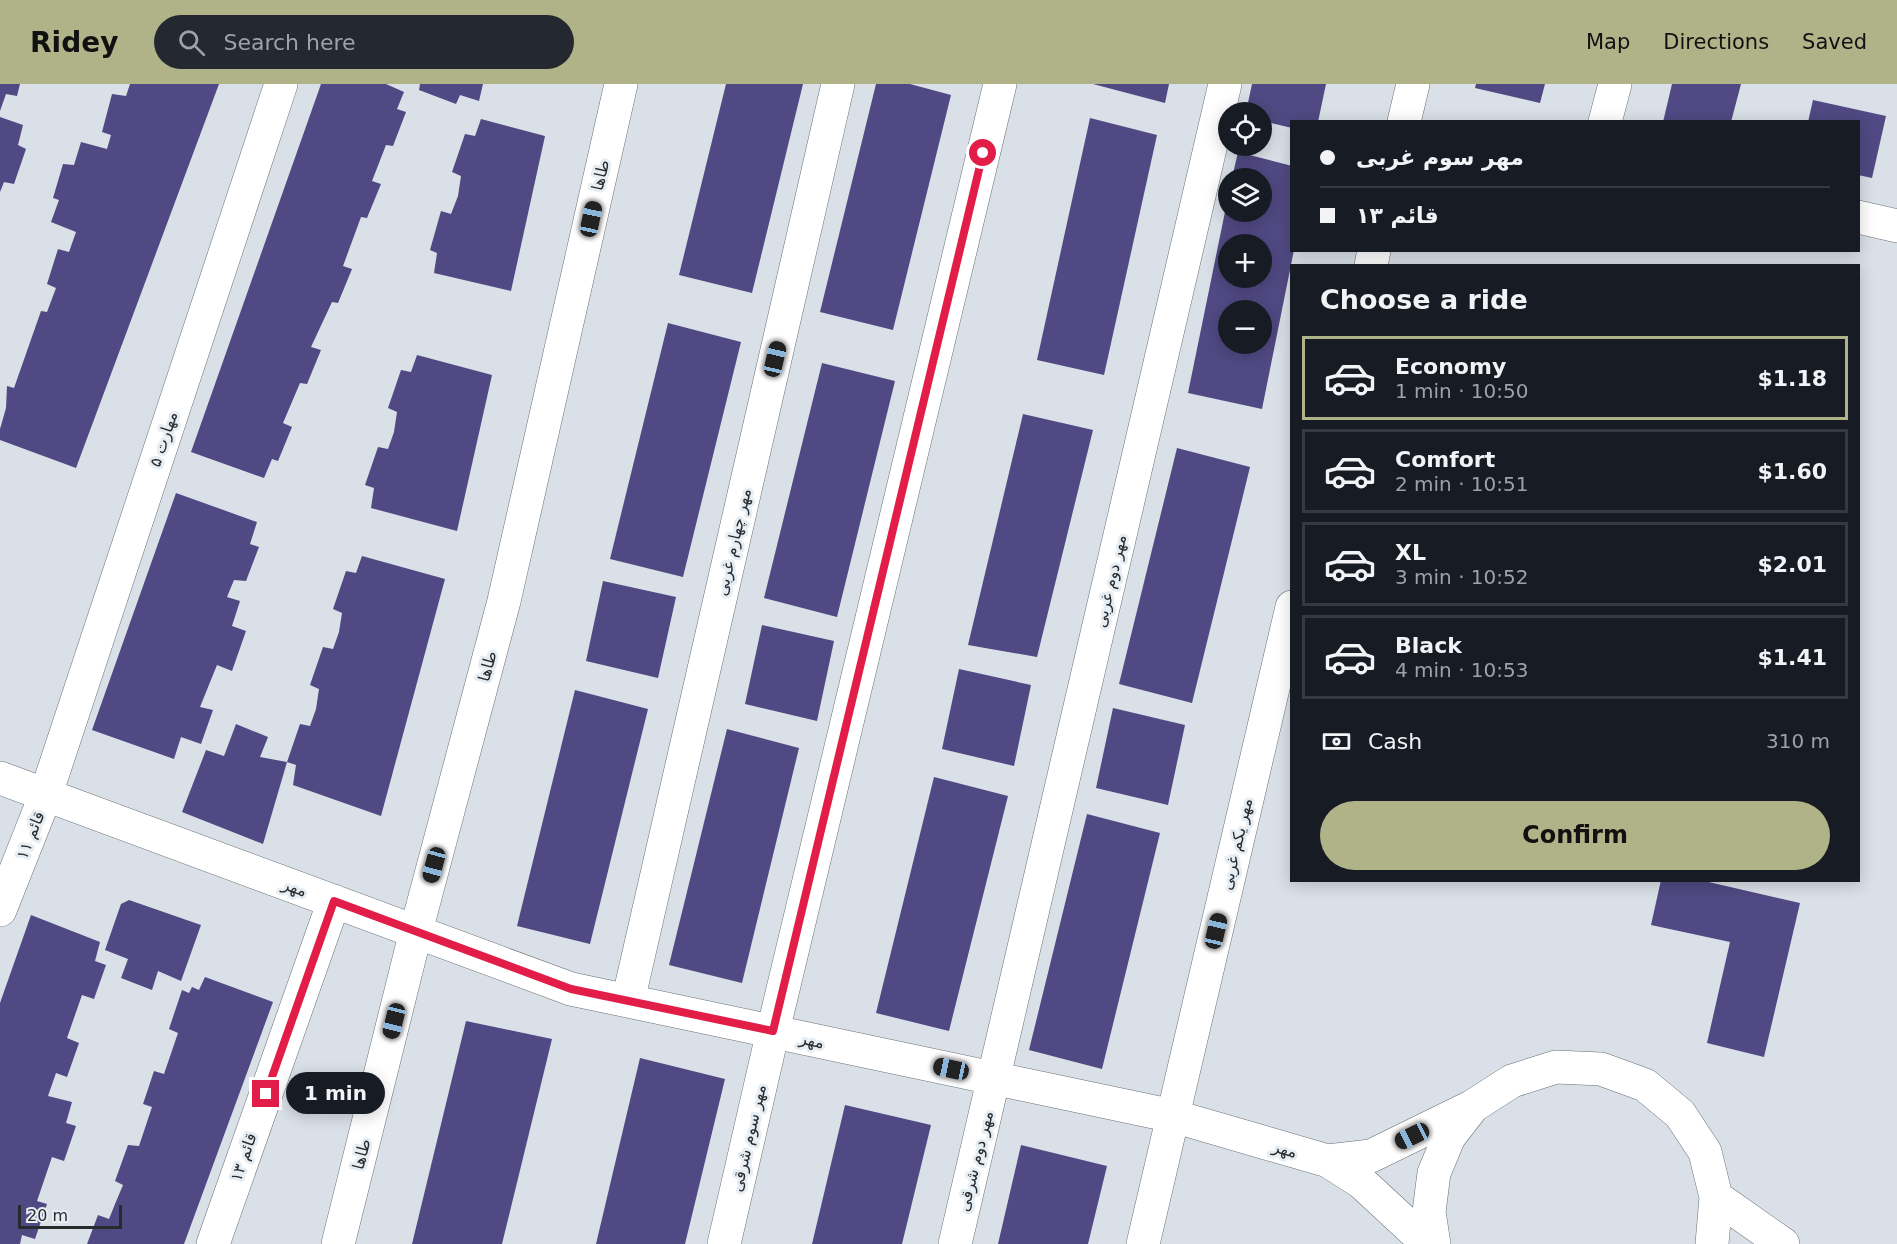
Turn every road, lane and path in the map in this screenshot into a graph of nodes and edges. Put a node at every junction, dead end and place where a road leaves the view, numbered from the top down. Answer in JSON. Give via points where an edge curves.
{"nodes":[{"id":1,"x":280,"y":84,"type":"edge"},
{"id":2,"x":621,"y":84,"type":"edge"},
{"id":3,"x":838,"y":84,"type":"edge"},
{"id":4,"x":1000,"y":84,"type":"edge"},
{"id":5,"x":1225,"y":84,"type":"edge"},
{"id":6,"x":1413,"y":84,"type":"edge"},
{"id":7,"x":1615,"y":84,"type":"edge"},
{"id":8,"x":1411,"y":120,"type":"edge"},
{"id":9,"x":1606,"y":120,"type":"edge"},
{"id":10,"x":1860,"y":217,"type":"edge"},
{"id":11,"x":1897,"y":226,"type":"edge"},
{"id":12,"x":1290,"y":616,"type":"edge"},
{"id":13,"x":0,"y":778,"type":"edge"},
{"id":14,"x":46,"y":794,"type":"junction"},
{"id":15,"x":334,"y":901,"type":"junction"},
{"id":16,"x":0,"y":910,"type":"edge"},
{"id":17,"x":416,"y":931,"type":"junction"},
{"id":18,"x":628,"y":1001,"type":"junction"},
{"id":19,"x":773,"y":1031,"type":"junction"},
{"id":20,"x":995,"y":1078,"type":"junction"},
{"id":21,"x":1473,"y":1106,"type":"junction"},
{"id":22,"x":1173,"y":1116,"type":"junction"},
{"id":23,"x":1328,"y":1161,"type":"junction"},
{"id":24,"x":1716,"y":1197,"type":"junction"},
{"id":25,"x":213,"y":1244,"type":"edge"},
{"id":26,"x":338,"y":1244,"type":"edge"},
{"id":27,"x":724,"y":1244,"type":"edge"},
{"id":28,"x":955,"y":1244,"type":"edge"},
{"id":29,"x":1143,"y":1244,"type":"edge"},
{"id":30,"x":1428,"y":1244,"type":"edge"},
{"id":31,"x":1434,"y":1244,"type":"edge"},
{"id":32,"x":1712,"y":1244,"type":"edge"},
{"id":33,"x":1783,"y":1244,"type":"edge"}],
"edges":[{"from":1,"to":14,"type":"street","name":"مهارت ۵"},
{"from":2,"to":17,"type":"street","name":"طاها","via":[[504,601]]},
{"from":3,"to":18,"type":"street","name":"مهر چهارم غربی"},
{"from":4,"to":19,"type":"street","name":"مهر سوم شرقی"},
{"from":5,"to":20,"type":"street","name":"مهر دوم غربی"},
{"from":6,"to":8,"type":"street"},
{"from":7,"to":9,"type":"street"},
{"from":10,"to":11,"type":"street"},
{"from":12,"to":22,"type":"street","name":"مهر یکم غربی"},
{"from":13,"to":14,"type":"street","name":"مهر"},
{"from":14,"to":15,"type":"street","name":"مهر"},
{"from":14,"to":16,"type":"street","name":"قائم ۱۱"},
{"from":15,"to":17,"type":"street","name":"مهر"},
{"from":15,"to":25,"type":"street","name":"قائم ۱۳"},
{"from":17,"to":18,"type":"street","name":"مهر","via":[[571,989]]},
{"from":17,"to":26,"type":"street","name":"طاها"},
{"from":18,"to":19,"type":"street","name":"مهر"},
{"from":19,"to":20,"type":"street","name":"مهر"},
{"from":19,"to":27,"type":"street","name":"مهر سوم شرقی"},
{"from":20,"to":22,"type":"street","name":"مهر"},
{"from":20,"to":28,"type":"street","name":"مهر دوم شرقی"},
{"from":21,"to":23,"type":"street","name":"مهر","via":[[1371,1155]]},
{"from":21,"to":24,"type":"street","via":[[1512,1081],[1556,1067],[1601,1069],[1645,1085],[1680,1114],[1705,1152]]},
{"from":21,"to":31,"type":"street","via":[[1449,1137],[1434,1173],[1429,1212]]},
{"from":22,"to":23,"type":"street","name":"مهر"},
{"from":22,"to":29,"type":"street","name":"مهر یکم غربی"},
{"from":23,"to":30,"type":"street","name":"مهر","via":[[1360,1182]]},
{"from":24,"to":32,"type":"street"},
{"from":24,"to":33,"type":"street"}]}
